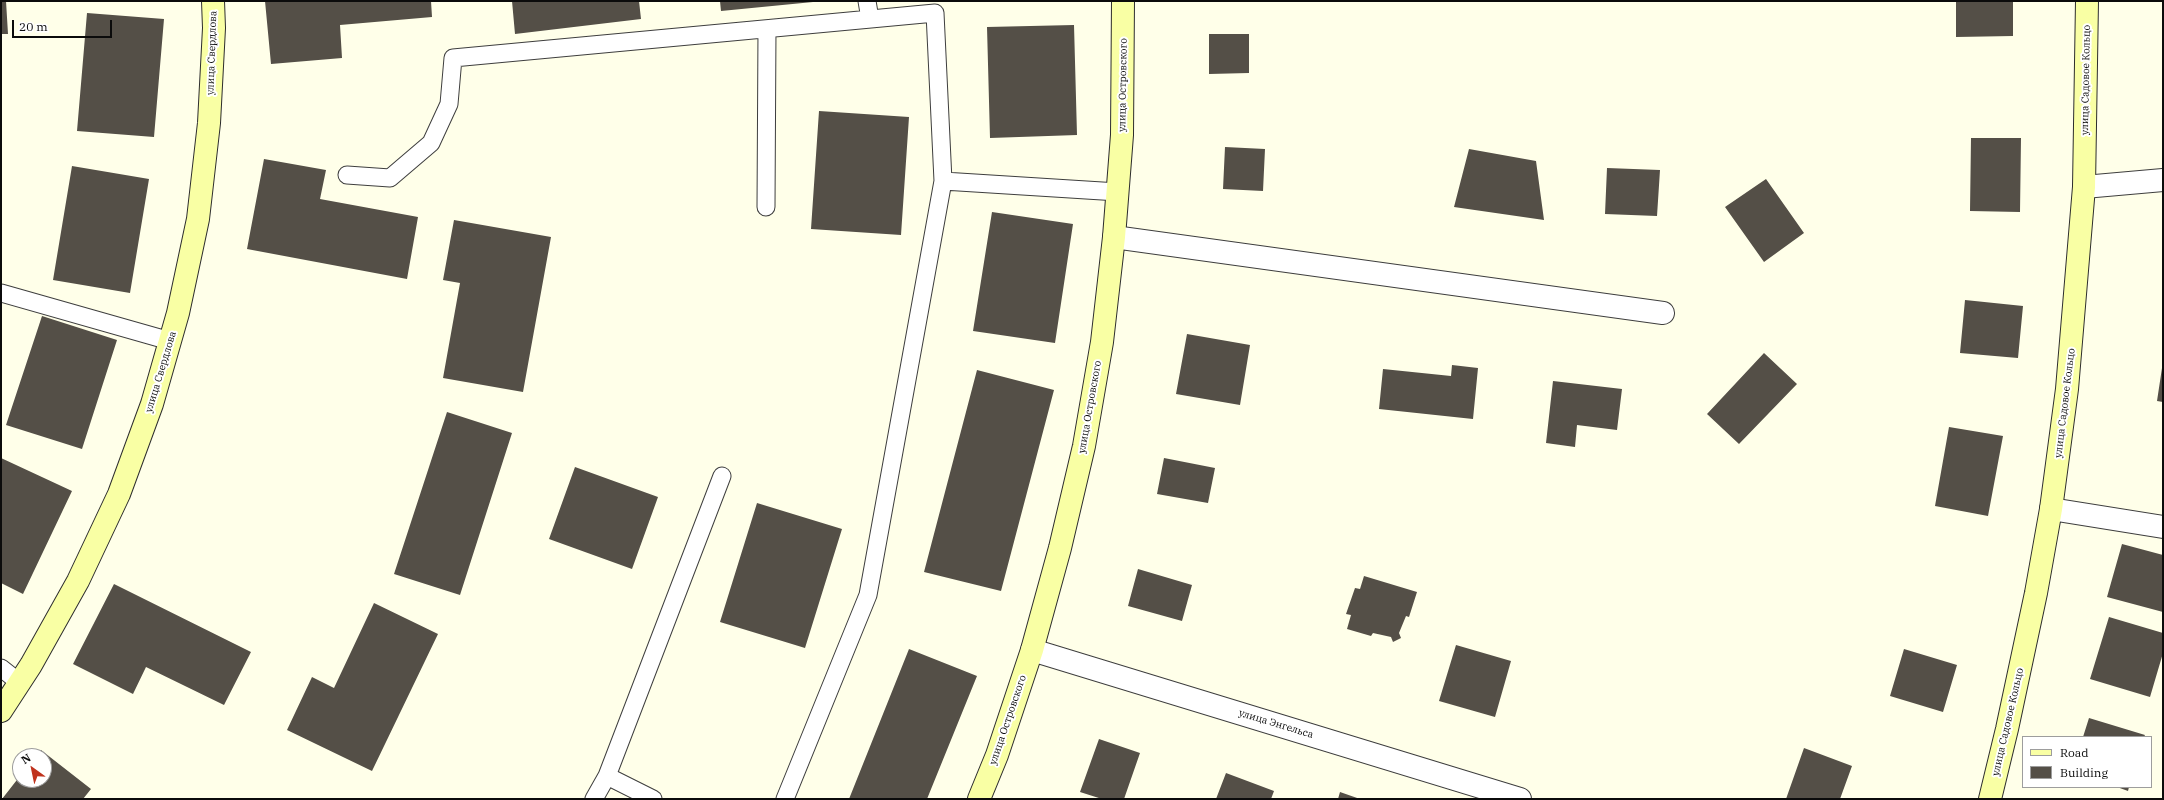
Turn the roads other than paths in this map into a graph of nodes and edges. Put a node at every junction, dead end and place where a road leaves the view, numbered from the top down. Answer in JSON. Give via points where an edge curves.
{"nodes":[{"id":1,"x":213,"y":1,"type":"edge"},
{"id":2,"x":867,"y":1,"type":"edge"},
{"id":3,"x":1123,"y":1,"type":"edge"},
{"id":4,"x":2087,"y":1,"type":"edge"},
{"id":5,"x":870,"y":19,"type":"junction"},
{"id":6,"x":767,"y":29,"type":"junction"},
{"id":7,"x":347,"y":175,"type":"dead end"},
{"id":8,"x":943,"y":180,"type":"junction"},
{"id":9,"x":2163,"y":180,"type":"edge"},
{"id":10,"x":2084,"y":187,"type":"junction"},
{"id":11,"x":1118,"y":192,"type":"junction"},
{"id":12,"x":766,"y":207,"type":"dead end"},
{"id":13,"x":1114,"y":237,"type":"junction"},
{"id":14,"x":1,"y":293,"type":"edge"},
{"id":15,"x":1663,"y":313,"type":"dead end"},
{"id":16,"x":170,"y":341,"type":"junction"},
{"id":17,"x":722,"y":476,"type":"dead end"},
{"id":18,"x":2051,"y":509,"type":"junction"},
{"id":19,"x":2163,"y":527,"type":"edge"},
{"id":20,"x":1032,"y":650,"type":"junction"},
{"id":21,"x":1,"y":668,"type":"edge"},
{"id":22,"x":20,"y":683,"type":"junction"},
{"id":23,"x":1,"y":711,"type":"edge"},
{"id":24,"x":607,"y":776,"type":"junction"},
{"id":25,"x":594,"y":799,"type":"edge"},
{"id":26,"x":653,"y":799,"type":"edge"},
{"id":27,"x":785,"y":799,"type":"edge"},
{"id":28,"x":979,"y":799,"type":"edge"},
{"id":29,"x":1520,"y":799,"type":"edge"},
{"id":30,"x":1990,"y":799,"type":"edge"}],
"edges":[{"from":1,"to":16,"type":"street","name":"улица Свердлова","via":[[209,123],[198,219]]},
{"from":2,"to":5,"type":"lane"},
{"from":3,"to":11,"type":"street","name":"улица Островского","via":[[1122,135]]},
{"from":4,"to":10,"type":"street","name":"улица Садовое Кольцо"},
{"from":5,"to":6,"type":"lane"},
{"from":5,"to":8,"type":"lane","via":[[935,13]]},
{"from":6,"to":7,"type":"lane","via":[[453,58],[448,104],[431,143],[390,178]]},
{"from":6,"to":12,"type":"lane"},
{"from":8,"to":11,"type":"lane"},
{"from":8,"to":27,"type":"lane","via":[[868,595]]},
{"from":9,"to":10,"type":"street"},
{"from":10,"to":18,"type":"street","name":"улица Садовое Кольцо","via":[[2068,382]]},
{"from":11,"to":13,"type":"street","name":"улица Островского"},
{"from":13,"to":15,"type":"street"},
{"from":13,"to":20,"type":"street","name":"улица Островского","via":[[1102,342],[1084,446]]},
{"from":14,"to":16,"type":"lane"},
{"from":16,"to":22,"type":"street","name":"улица Свердлова","via":[[152,404],[119,494],[78,581]]},
{"from":17,"to":24,"type":"lane"},
{"from":18,"to":19,"type":"street"},
{"from":18,"to":30,"type":"street","name":"улица Садовое Кольцо","via":[[2021,669]]},
{"from":20,"to":28,"type":"street","name":"улица Островского","via":[[997,755]]},
{"from":20,"to":29,"type":"street","name":"улица Энгельса"},
{"from":21,"to":22,"type":"lane"},
{"from":22,"to":23,"type":"street","name":"улица Свердлова"},
{"from":24,"to":25,"type":"lane"},
{"from":24,"to":26,"type":"lane"}]}
